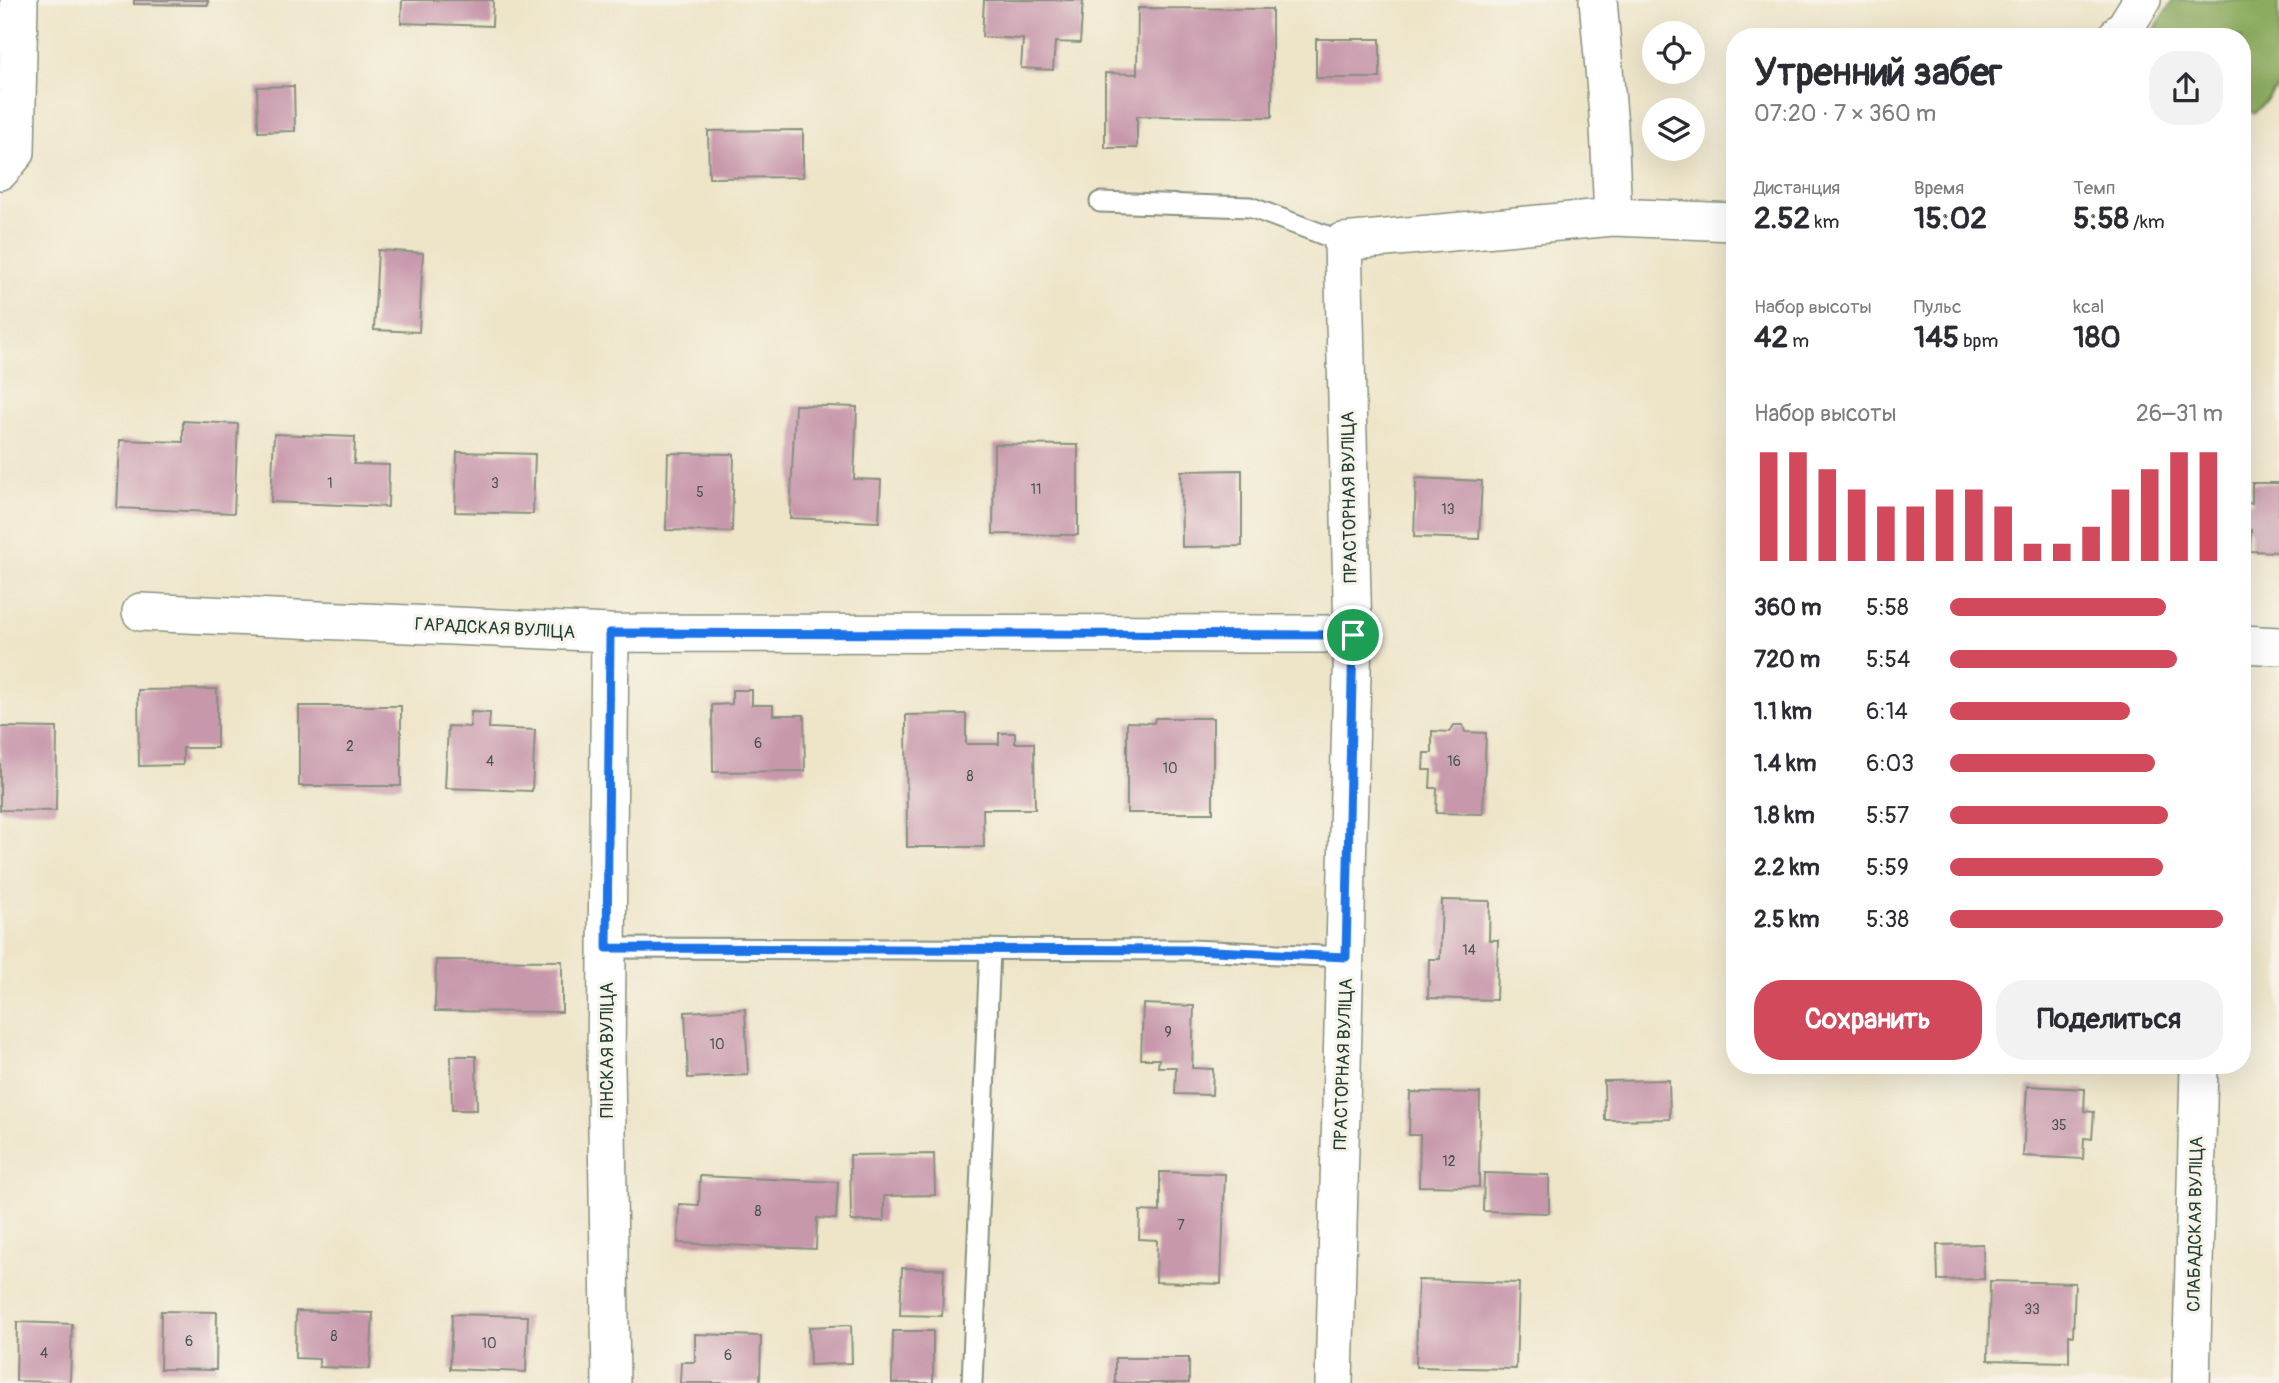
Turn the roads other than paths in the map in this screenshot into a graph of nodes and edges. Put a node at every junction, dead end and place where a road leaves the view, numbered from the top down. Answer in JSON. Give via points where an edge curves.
{"nodes":[{"id":1,"x":19,"y":0,"type":"edge"},
{"id":2,"x":1598,"y":0,"type":"edge"},
{"id":3,"x":2142,"y":0,"type":"edge"},
{"id":4,"x":2124,"y":28,"type":"edge"},
{"id":5,"x":8,"y":161,"type":"edge"},
{"id":6,"x":1100,"y":202,"type":"dead end"},
{"id":7,"x":1613,"y":216,"type":"junction"},
{"id":8,"x":1726,"y":222,"type":"edge"},
{"id":9,"x":1343,"y":242,"type":"junction"},
{"id":10,"x":141,"y":612,"type":"dead end"},
{"id":11,"x":610,"y":633,"type":"junction"},
{"id":12,"x":1353,"y":635,"type":"junction"},
{"id":13,"x":2251,"y":644,"type":"edge"},
{"id":14,"x":2279,"y":646,"type":"edge"},
{"id":15,"x":607,"y":948,"type":"junction"},
{"id":16,"x":990,"y":948,"type":"junction"},
{"id":17,"x":1346,"y":957,"type":"junction"},
{"id":18,"x":2199,"y":1074,"type":"edge"},
{"id":19,"x":611,"y":1383,"type":"edge"},
{"id":20,"x":972,"y":1383,"type":"edge"},
{"id":21,"x":1334,"y":1383,"type":"edge"},
{"id":22,"x":2191,"y":1383,"type":"edge"}],
"edges":[{"from":1,"to":5,"type":"street"},
{"from":2,"to":7,"type":"street"},
{"from":3,"to":4,"type":"street"},
{"from":6,"to":9,"type":"lane","via":[[1250,207]]},
{"from":7,"to":8,"type":"street"},
{"from":7,"to":9,"type":"street"},
{"from":9,"to":12,"type":"street","name":"ПРАСТОРНАЯ ВУЛІЦА"},
{"from":10,"to":11,"type":"street","name":"ГАРАДСКАЯ ВУЛІЦА"},
{"from":11,"to":12,"type":"street","name":"ГАРАДСКАЯ ВУЛІЦА"},
{"from":11,"to":15,"type":"street","name":"ПІНСКАЯ ВУЛІЦА"},
{"from":12,"to":17,"type":"street","name":"ПРАСТОРНАЯ ВУЛІЦА"},
{"from":13,"to":14,"type":"street"},
{"from":15,"to":16,"type":"lane"},
{"from":15,"to":19,"type":"street","name":"ПІНСКАЯ ВУЛІЦА"},
{"from":16,"to":17,"type":"lane"},
{"from":16,"to":20,"type":"lane"},
{"from":17,"to":21,"type":"street","name":"ПРАСТОРНАЯ ВУЛІЦА"},
{"from":18,"to":22,"type":"street","name":"СЛАБАДСКАЯ ВУЛІЦА"}]}
